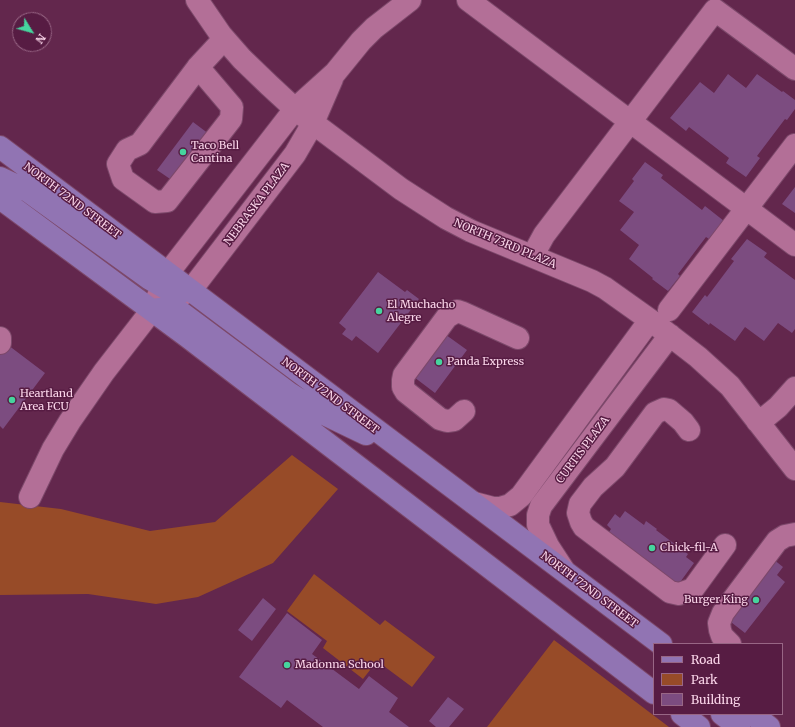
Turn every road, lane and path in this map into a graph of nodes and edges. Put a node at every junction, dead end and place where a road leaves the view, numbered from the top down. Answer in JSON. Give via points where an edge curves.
{"nodes":[{"id":1,"x":197,"y":0,"type":"edge"},
{"id":2,"x":410,"y":0,"type":"edge"},
{"id":3,"x":468,"y":0,"type":"edge"},
{"id":4,"x":224,"y":39,"type":"junction"},
{"id":5,"x":198,"y":67,"type":"junction"},
{"id":6,"x":795,"y":69,"type":"edge"},
{"id":7,"x":335,"y":73,"type":"junction"},
{"id":8,"x":295,"y":109,"type":"junction"},
{"id":9,"x":630,"y":121,"type":"junction"},
{"id":10,"x":313,"y":123,"type":"junction"},
{"id":11,"x":795,"y":145,"type":"edge"},
{"id":12,"x":0,"y":147,"type":"edge"},
{"id":13,"x":0,"y":178,"type":"edge"},
{"id":14,"x":0,"y":198,"type":"edge"},
{"id":15,"x":747,"y":209,"type":"junction"},
{"id":16,"x":795,"y":245,"type":"edge"},
{"id":17,"x":534,"y":257,"type":"junction"},
{"id":18,"x":166,"y":280,"type":"junction"},
{"id":19,"x":191,"y":290,"type":"junction"},
{"id":20,"x":152,"y":310,"type":"junction"},
{"id":21,"x":669,"y":310,"type":"dead end"},
{"id":22,"x":650,"y":320,"type":"junction"},
{"id":23,"x":670,"y":335,"type":"junction"},
{"id":24,"x":0,"y":338,"type":"edge"},
{"id":25,"x":518,"y":338,"type":"dead end"},
{"id":26,"x":0,"y":343,"type":"edge"},
{"id":27,"x":795,"y":388,"type":"edge"},
{"id":28,"x":464,"y":411,"type":"dead end"},
{"id":29,"x":757,"y":421,"type":"junction"},
{"id":30,"x":689,"y":430,"type":"dead end"},
{"id":31,"x":409,"y":454,"type":"junction"},
{"id":32,"x":795,"y":468,"type":"edge"},
{"id":33,"x":30,"y":497,"type":"dead end"},
{"id":34,"x":474,"y":503,"type":"junction"},
{"id":35,"x":795,"y":534,"type":"edge"},
{"id":36,"x":725,"y":545,"type":"dead end"},
{"id":37,"x":565,"y":572,"type":"junction"},
{"id":38,"x":660,"y":643,"type":"edge"},
{"id":39,"x":729,"y":643,"type":"edge"},
{"id":40,"x":606,"y":656,"type":"junction"},
{"id":41,"x":653,"y":677,"type":"edge"},
{"id":42,"x":653,"y":692,"type":"edge"},
{"id":43,"x":683,"y":715,"type":"edge"},
{"id":44,"x":723,"y":715,"type":"edge"},
{"id":45,"x":753,"y":715,"type":"edge"},
{"id":46,"x":699,"y":727,"type":"edge"},
{"id":47,"x":738,"y":727,"type":"edge"},
{"id":48,"x":769,"y":727,"type":"edge"}],
"edges":[{"from":1,"to":4,"type":"street","name":"NORTH 73RD PLAZA"},
{"from":2,"to":7,"type":"street","name":"NEBRASKA PLAZA","via":[[360,41]]},
{"from":3,"to":9,"type":"street"},
{"from":4,"to":5,"type":"street"},
{"from":4,"to":8,"type":"street","name":"NORTH 73RD PLAZA"},
{"from":5,"to":5,"type":"street","via":[[140,144],[127,150],[118,164],[124,179],[155,202],[167,201],[231,119],[232,107]]},
{"from":6,"to":9,"type":"street","via":[[715,10]]},
{"from":7,"to":8,"type":"street","name":"NEBRASKA PLAZA"},
{"from":7,"to":10,"type":"street","name":"NEBRASKA PLAZA"},
{"from":8,"to":10,"type":"street","name":"NORTH 73RD PLAZA"},
{"from":8,"to":18,"type":"street","name":"NEBRASKA PLAZA"},
{"from":9,"to":15,"type":"street"},
{"from":9,"to":17,"type":"street","via":[[544,235]]},
{"from":10,"to":17,"type":"street","name":"NORTH 73RD PLAZA","via":[[400,189],[446,218],[470,231]]},
{"from":10,"to":19,"type":"street","name":"NEBRASKA PLAZA","via":[[295,154]]},
{"from":11,"to":15,"type":"street"},
{"from":12,"to":18,"type":"main road","name":"NORTH 72ND STREET"},
{"from":13,"to":18,"type":"main road","via":[[28,191],[138,271]]},
{"from":14,"to":20,"type":"main road"},
{"from":15,"to":16,"type":"street"},
{"from":15,"to":21,"type":"street"},
{"from":17,"to":22,"type":"street","name":"NORTH 73RD PLAZA","via":[[605,288]]},
{"from":18,"to":19,"type":"main road","name":"NORTH 72ND STREET"},
{"from":18,"to":20,"type":"street","name":"NEBRASKA PLAZA"},
{"from":19,"to":20,"type":"street","name":"NEBRASKA PLAZA"},
{"from":19,"to":31,"type":"main road","name":"NORTH 72ND STREET"},
{"from":20,"to":31,"type":"main road","via":[[168,308],[179,311],[289,393],[318,411]]},
{"from":20,"to":33,"type":"street","name":"NEBRASKA PLAZA","via":[[70,421],[53,449]]},
{"from":20,"to":40,"type":"main road"},
{"from":22,"to":23,"type":"street","name":"NORTH 73RD PLAZA"},
{"from":22,"to":34,"type":"street","name":"CURTIS PLAZA","via":[[521,496],[510,505],[500,508]]},
{"from":23,"to":29,"type":"street","name":"NORTH 73RD PLAZA","via":[[720,376]]},
{"from":23,"to":37,"type":"street","name":"CURTIS PLAZA","via":[[541,506],[538,515],[539,530]]},
{"from":24,"to":26,"type":"street"},
{"from":25,"to":28,"type":"street","via":[[457,311],[447,317],[404,375],[403,386],[406,392],[440,419],[454,420]]},
{"from":27,"to":29,"type":"street","via":[[778,407]]},
{"from":29,"to":32,"type":"street","name":"NORTH 73RD PLAZA"},
{"from":30,"to":36,"type":"street","via":[[684,422],[669,410],[664,409],[655,413],[615,467],[593,487],[580,504],[580,522],[670,592],[679,594],[692,589]]},
{"from":31,"to":34,"type":"main road","name":"NORTH 72ND STREET"},
{"from":34,"to":37,"type":"main road","name":"NORTH 72ND STREET"},
{"from":35,"to":39,"type":"street","via":[[777,541],[723,613],[719,623],[720,630]]},
{"from":37,"to":38,"type":"main road","name":"NORTH 72ND STREET"},
{"from":40,"to":41,"type":"main road"},
{"from":40,"to":42,"type":"main road"},
{"from":43,"to":46,"type":"main road"},
{"from":44,"to":47,"type":"main road"},
{"from":45,"to":48,"type":"main road"}]}
